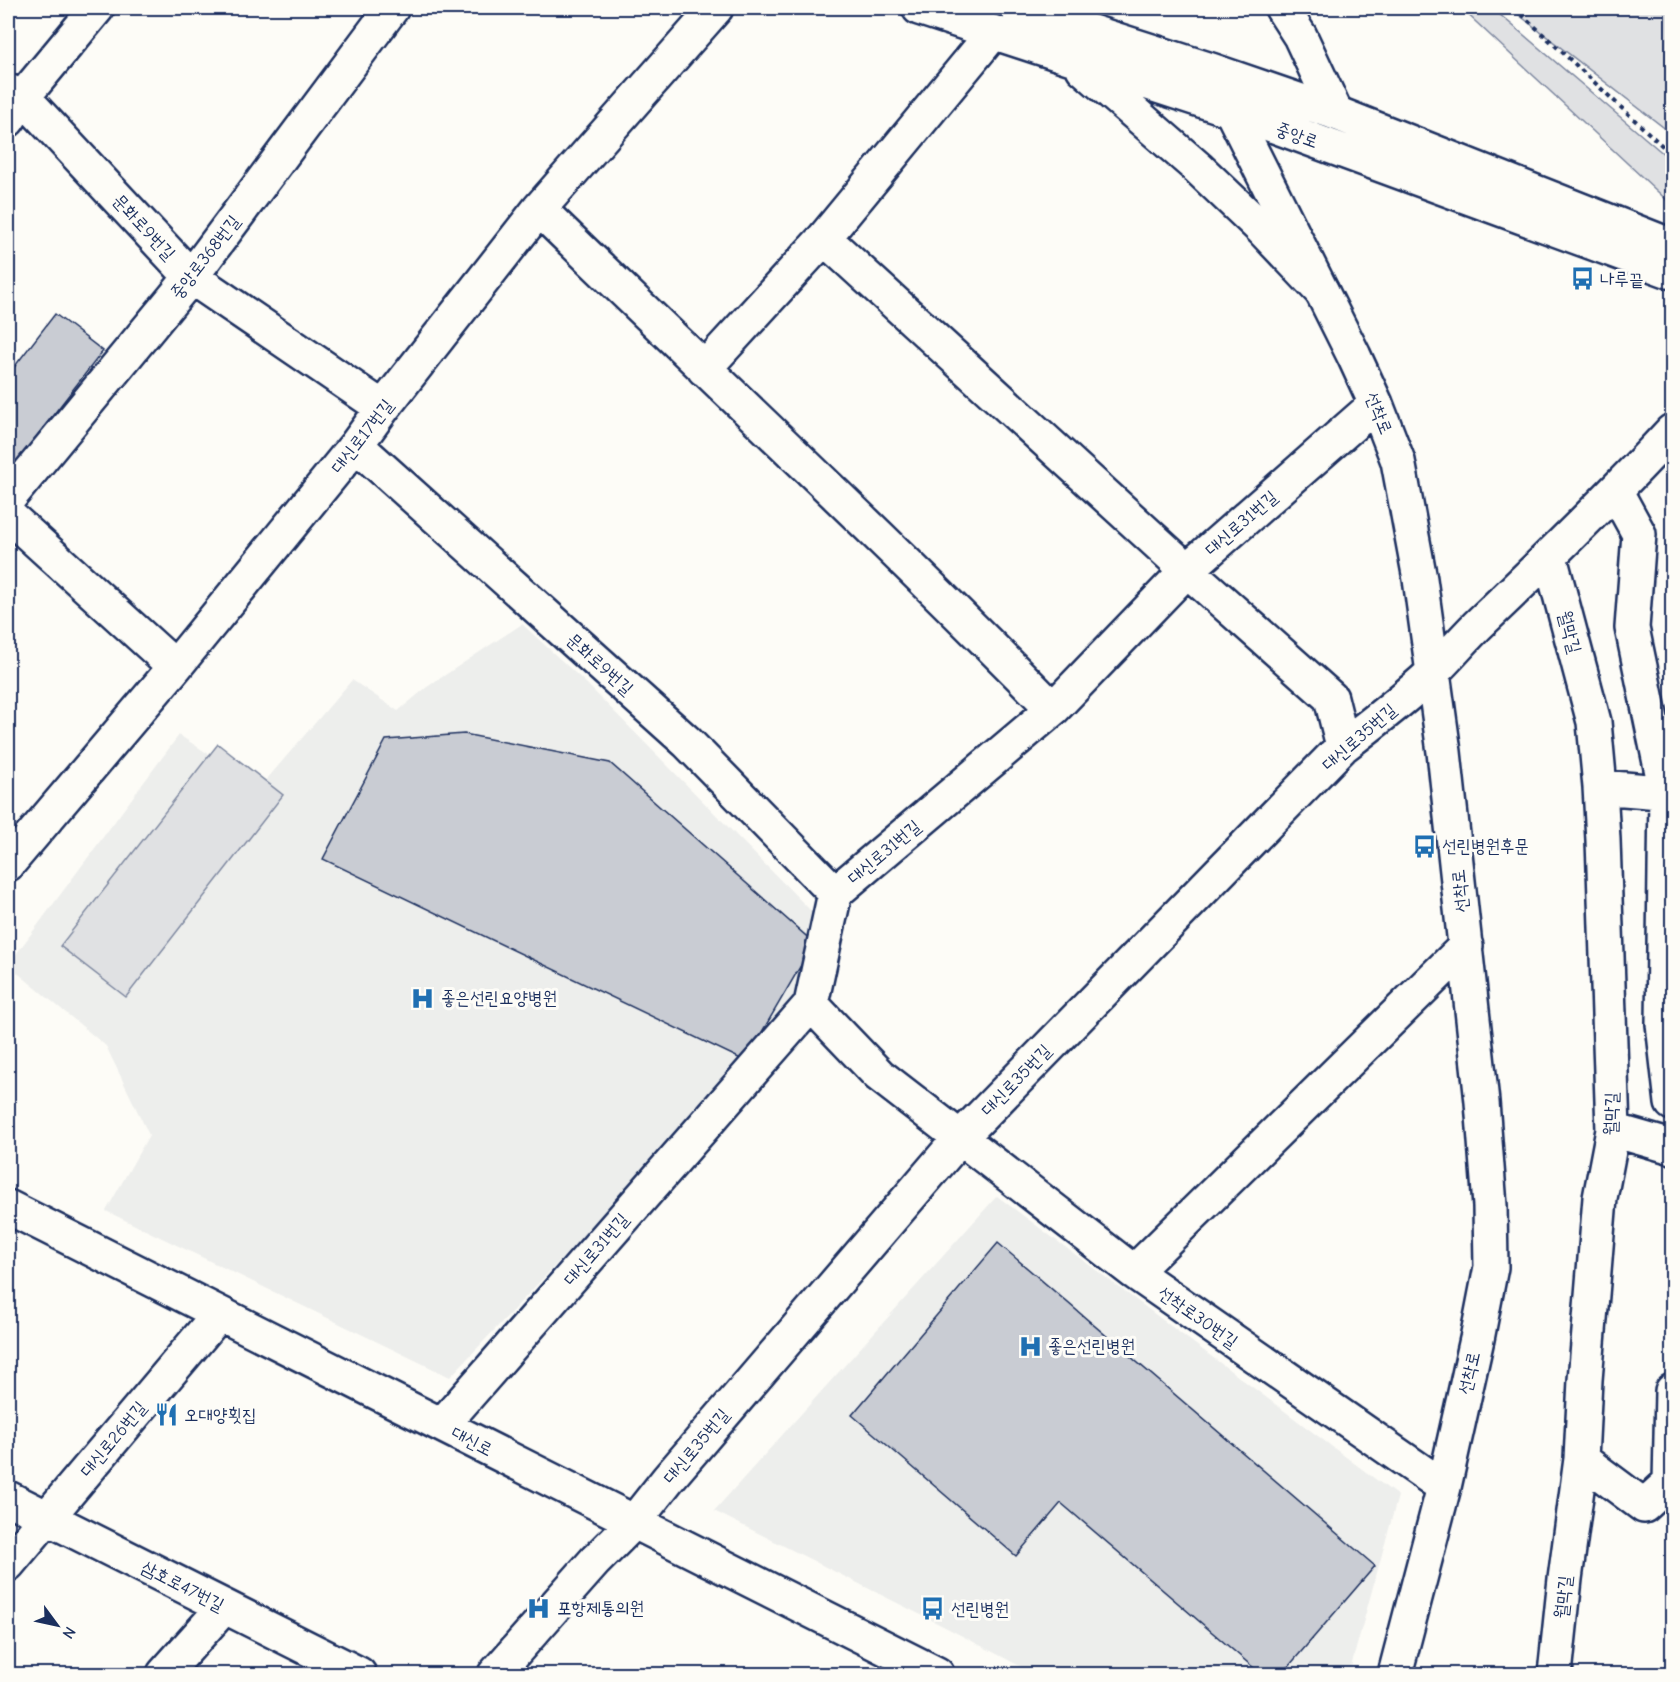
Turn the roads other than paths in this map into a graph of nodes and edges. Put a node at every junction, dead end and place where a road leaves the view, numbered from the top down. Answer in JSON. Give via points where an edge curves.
{"nodes":[{"id":1,"x":97,"y":8,"type":"edge"},
{"id":2,"x":392,"y":8,"type":"edge"},
{"id":3,"x":716,"y":8,"type":"edge"},
{"id":4,"x":919,"y":8,"type":"edge"},
{"id":5,"x":1017,"y":8,"type":"edge"},
{"id":6,"x":1282,"y":8,"type":"edge"},
{"id":7,"x":993,"y":33,"type":"junction"},
{"id":8,"x":1072,"y":59,"type":"junction"},
{"id":9,"x":1211,"y":70,"type":"junction"},
{"id":10,"x":13,"y":103,"type":"edge"},
{"id":11,"x":1231,"y":110,"type":"junction"},
{"id":12,"x":1336,"y":112,"type":"junction"},
{"id":13,"x":539,"y":209,"type":"junction"},
{"id":14,"x":824,"y":238,"type":"junction"},
{"id":15,"x":1672,"y":246,"type":"edge"},
{"id":16,"x":1672,"y":272,"type":"edge"},
{"id":17,"x":191,"y":277,"type":"junction"},
{"id":18,"x":1322,"y":292,"type":"junction"},
{"id":19,"x":704,"y":369,"type":"junction"},
{"id":20,"x":1376,"y":404,"type":"junction"},
{"id":21,"x":383,"y":408,"type":"junction"},
{"id":22,"x":1672,"y":431,"type":"edge"},
{"id":23,"x":356,"y":445,"type":"junction"},
{"id":24,"x":1616,"y":492,"type":"junction"},
{"id":25,"x":8,"y":499,"type":"edge"},
{"id":26,"x":8,"y":515,"type":"edge"},
{"id":27,"x":1550,"y":557,"type":"junction"},
{"id":28,"x":1187,"y":570,"type":"junction"},
{"id":29,"x":175,"y":667,"type":"junction"},
{"id":30,"x":1432,"y":673,"type":"junction"},
{"id":31,"x":1053,"y":709,"type":"junction"},
{"id":32,"x":1343,"y":746,"type":"junction"},
{"id":33,"x":1600,"y":787,"type":"junction"},
{"id":34,"x":1669,"y":792,"type":"edge"},
{"id":35,"x":8,"y":864,"type":"edge"},
{"id":36,"x":835,"y":893,"type":"junction"},
{"id":37,"x":1466,"y":946,"type":"junction"},
{"id":38,"x":812,"y":1004,"type":"junction"},
{"id":39,"x":1672,"y":1103,"type":"edge"},
{"id":40,"x":1613,"y":1130,"type":"junction"},
{"id":41,"x":960,"y":1138,"type":"junction"},
{"id":42,"x":1672,"y":1147,"type":"edge"},
{"id":43,"x":8,"y":1207,"type":"edge"},
{"id":44,"x":1134,"y":1272,"type":"junction"},
{"id":45,"x":219,"y":1314,"type":"junction"},
{"id":46,"x":1672,"y":1391,"type":"edge"},
{"id":47,"x":442,"y":1425,"type":"junction"},
{"id":48,"x":1581,"y":1459,"type":"junction"},
{"id":49,"x":1444,"y":1487,"type":"junction"},
{"id":50,"x":8,"y":1498,"type":"edge"},
{"id":51,"x":46,"y":1518,"type":"junction"},
{"id":52,"x":634,"y":1522,"type":"junction"},
{"id":53,"x":8,"y":1564,"type":"edge"},
{"id":54,"x":224,"y":1607,"type":"junction"},
{"id":55,"x":164,"y":1674,"type":"edge"},
{"id":56,"x":358,"y":1674,"type":"edge"},
{"id":57,"x":495,"y":1674,"type":"edge"},
{"id":58,"x":937,"y":1674,"type":"edge"},
{"id":59,"x":1395,"y":1674,"type":"edge"},
{"id":60,"x":1555,"y":1674,"type":"edge"}],
"edges":[{"from":1,"to":10,"type":"street"},
{"from":2,"to":17,"type":"street","name":"중앙로368번길"},
{"from":3,"to":13,"type":"street","name":"대신로17번길"},
{"from":4,"to":7,"type":"street","name":"중앙로"},
{"from":5,"to":9,"type":"street","name":"중앙로"},
{"from":6,"to":12,"type":"street","via":[[1300,36]]},
{"from":7,"to":8,"type":"street","name":"중앙로"},
{"from":7,"to":14,"type":"street"},
{"from":8,"to":11,"type":"street","name":"중앙로"},
{"from":8,"to":18,"type":"street","via":[[1206,176]]},
{"from":9,"to":11,"type":"street","name":"선착로"},
{"from":9,"to":12,"type":"street","name":"중앙로"},
{"from":10,"to":17,"type":"street","name":"문화로9번길"},
{"from":11,"to":16,"type":"street","name":"중앙로"},
{"from":11,"to":18,"type":"street","name":"선착로"},
{"from":12,"to":15,"type":"street","name":"중앙로"},
{"from":13,"to":19,"type":"street"},
{"from":13,"to":21,"type":"street","name":"대신로17번길"},
{"from":14,"to":19,"type":"street"},
{"from":14,"to":28,"type":"street"},
{"from":17,"to":21,"type":"street","name":"문화로9번길"},
{"from":17,"to":25,"type":"street","name":"중앙로368번길"},
{"from":18,"to":20,"type":"street","name":"선착로"},
{"from":19,"to":31,"type":"street"},
{"from":20,"to":28,"type":"street","name":"대신로31번길"},
{"from":20,"to":30,"type":"street","name":"선착로","via":[[1398,460]]},
{"from":21,"to":23,"type":"street","name":"대신로17번길"},
{"from":22,"to":24,"type":"street","name":"대신로35번길"},
{"from":23,"to":29,"type":"street","name":"대신로17번길"},
{"from":23,"to":36,"type":"street","name":"문화로9번길","via":[[687,742]]},
{"from":24,"to":27,"type":"street","name":"대신로35번길"},
{"from":24,"to":34,"type":"street","via":[[1639,534],[1632,628]]},
{"from":26,"to":29,"type":"street"},
{"from":27,"to":30,"type":"street","name":"대신로35번길"},
{"from":27,"to":33,"type":"street","name":"월막길","via":[[1594,722]]},
{"from":28,"to":31,"type":"street","name":"대신로31번길"},
{"from":28,"to":32,"type":"street","via":[[1331,698]]},
{"from":29,"to":35,"type":"street","name":"대신로17번길"},
{"from":30,"to":32,"type":"street","name":"대신로35번길"},
{"from":30,"to":37,"type":"street","name":"선착로"},
{"from":31,"to":36,"type":"street","name":"대신로31번길"},
{"from":32,"to":41,"type":"street","name":"대신로35번길"},
{"from":33,"to":34,"type":"street"},
{"from":33,"to":40,"type":"street","name":"월막길"},
{"from":34,"to":39,"type":"street","via":[[1663,1024]]},
{"from":36,"to":38,"type":"street","name":"대신로31번길"},
{"from":37,"to":44,"type":"street"},
{"from":37,"to":49,"type":"street","name":"선착로","via":[[1489,1194],[1491,1267]]},
{"from":38,"to":41,"type":"street","name":"선착로30번길","via":[[879,1075]]},
{"from":38,"to":47,"type":"street","name":"대신로31번길"},
{"from":40,"to":42,"type":"street"},
{"from":40,"to":48,"type":"street","name":"월막길","via":[[1600,1198]]},
{"from":41,"to":44,"type":"street","name":"선착로30번길"},
{"from":41,"to":52,"type":"street","name":"대신로35번길"},
{"from":43,"to":45,"type":"street","name":"대신로"},
{"from":44,"to":49,"type":"street","name":"선착로30번길"},
{"from":45,"to":47,"type":"street","name":"대신로"},
{"from":45,"to":51,"type":"street","name":"대신로26번길"},
{"from":46,"to":48,"type":"street","via":[[1671,1482],[1644,1506]]},
{"from":47,"to":52,"type":"street","name":"대신로"},
{"from":48,"to":60,"type":"street","name":"월막길"},
{"from":49,"to":59,"type":"street","name":"선착로"},
{"from":50,"to":51,"type":"street","name":"삼호로47번길"},
{"from":51,"to":53,"type":"street","name":"대신로26번길"},
{"from":51,"to":54,"type":"street","name":"삼호로47번길"},
{"from":52,"to":57,"type":"street","name":"대신로35번길"},
{"from":52,"to":58,"type":"street","name":"대신로"},
{"from":54,"to":55,"type":"street"},
{"from":54,"to":56,"type":"street","name":"삼호로47번길"}]}
